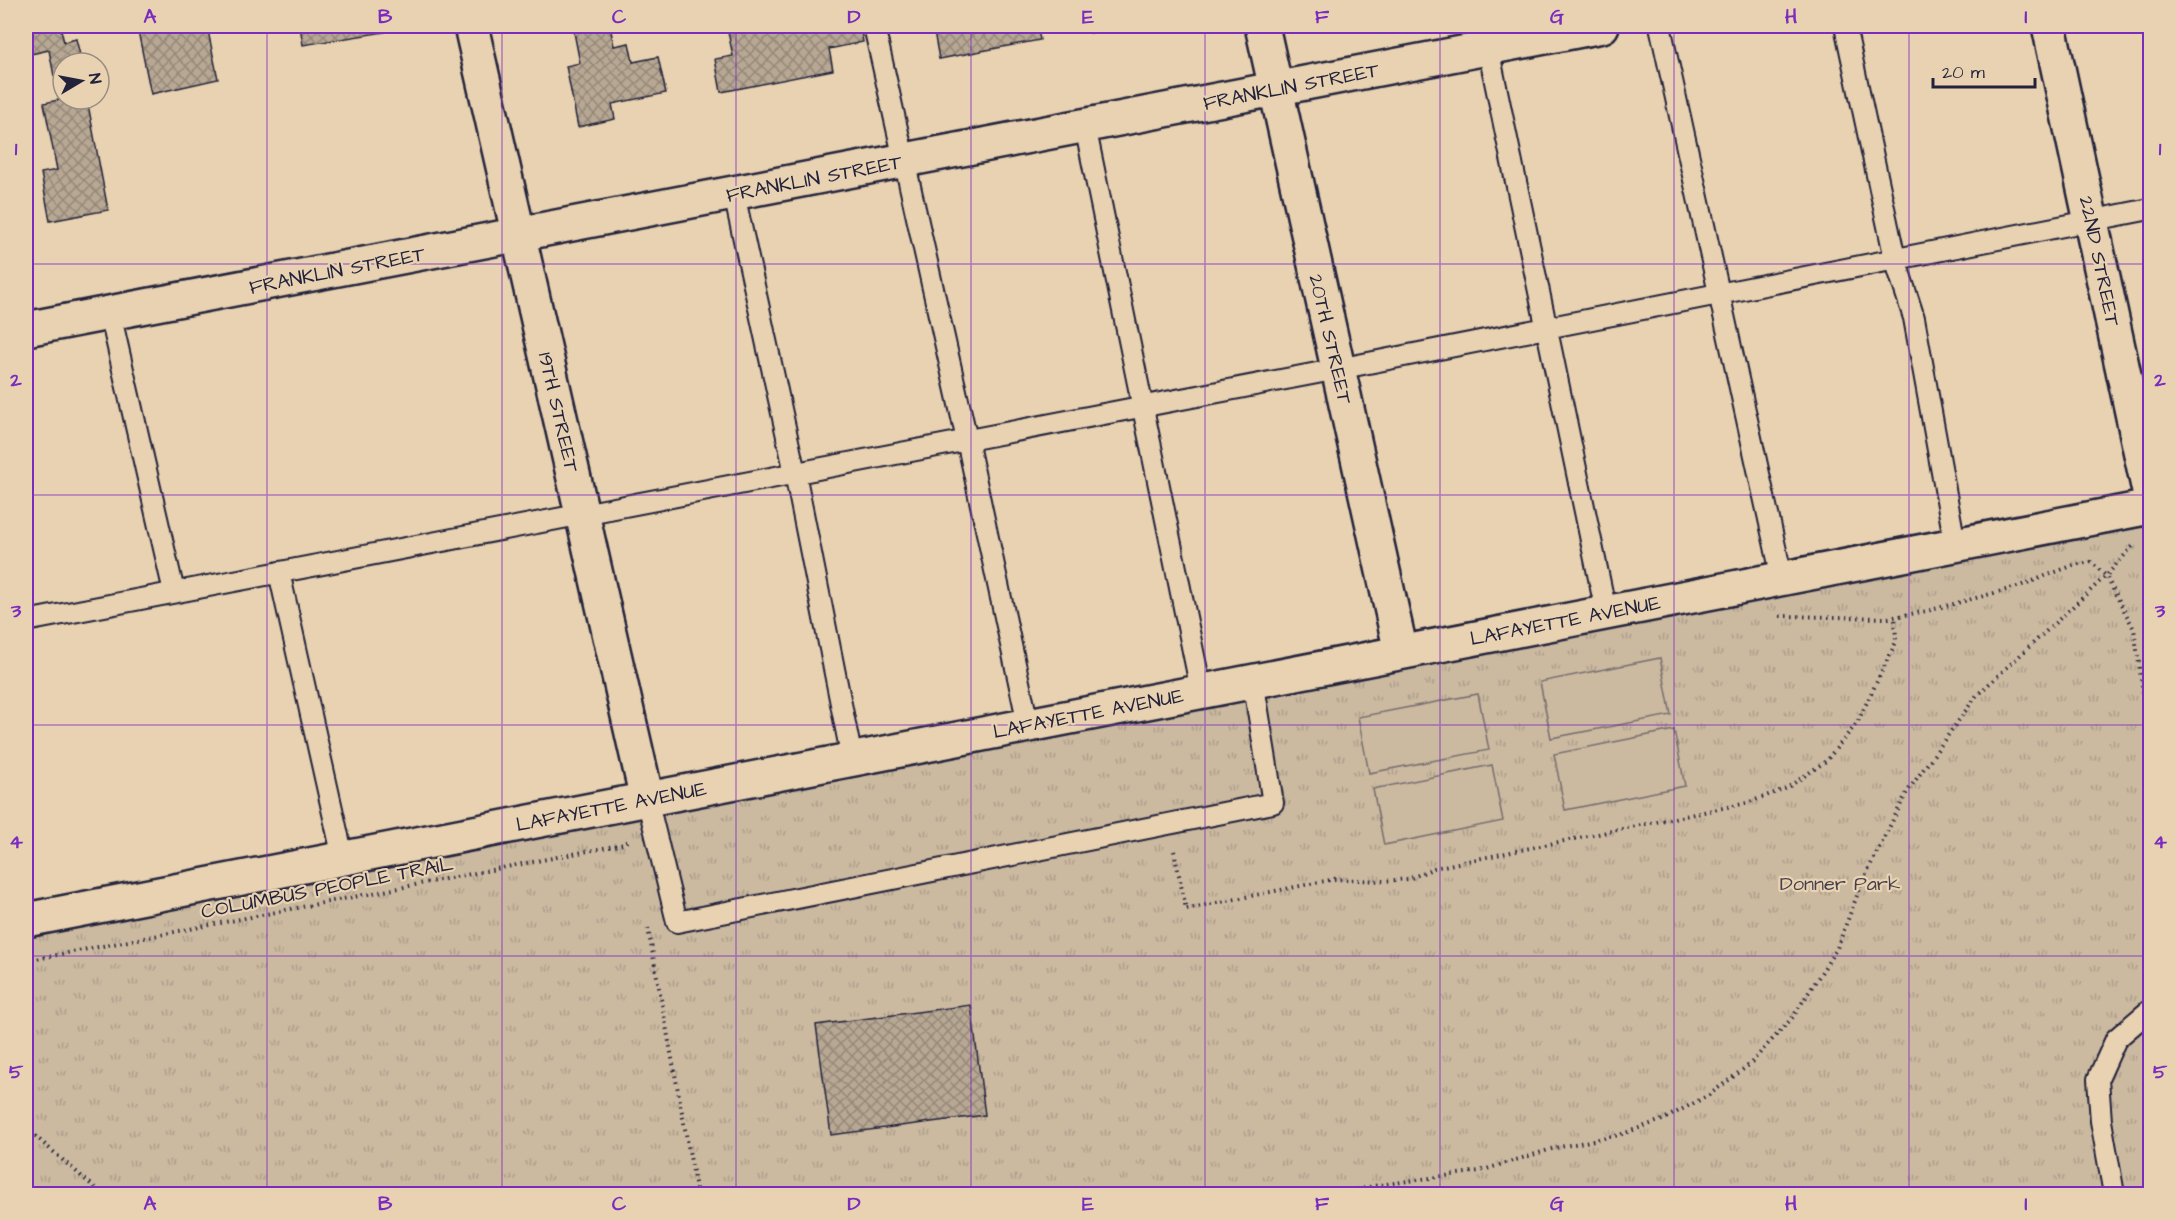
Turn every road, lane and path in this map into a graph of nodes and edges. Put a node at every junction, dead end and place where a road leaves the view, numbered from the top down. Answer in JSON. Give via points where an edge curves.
{"nodes":[{"id":1,"x":471,"y":26,"type":"edge"},
{"id":2,"x":874,"y":26,"type":"edge"},
{"id":3,"x":1262,"y":26,"type":"edge"},
{"id":4,"x":1602,"y":26,"type":"edge"},
{"id":5,"x":1660,"y":26,"type":"edge"},
{"id":6,"x":1845,"y":26,"type":"edge"},
{"id":7,"x":2049,"y":26,"type":"edge"},
{"id":8,"x":1488,"y":48,"type":"junction"},
{"id":9,"x":1276,"y":89,"type":"junction"},
{"id":10,"x":1085,"y":126,"type":"junction"},
{"id":11,"x":904,"y":161,"type":"junction"},
{"id":12,"x":735,"y":194,"type":"junction"},
{"id":13,"x":2151,"y":209,"type":"edge"},
{"id":14,"x":2091,"y":221,"type":"junction"},
{"id":15,"x":519,"y":236,"type":"junction"},
{"id":16,"x":1895,"y":260,"type":"junction"},
{"id":17,"x":1721,"y":294,"type":"junction"},
{"id":18,"x":110,"y":313,"type":"junction"},
{"id":19,"x":1546,"y":328,"type":"junction"},
{"id":20,"x":26,"y":329,"type":"edge"},
{"id":21,"x":1338,"y":369,"type":"junction"},
{"id":22,"x":1142,"y":406,"type":"junction"},
{"id":23,"x":967,"y":440,"type":"junction"},
{"id":24,"x":795,"y":473,"type":"junction"},
{"id":25,"x":2151,"y":496,"type":"edge"},
{"id":26,"x":2151,"y":507,"type":"edge"},
{"id":27,"x":582,"y":514,"type":"junction"},
{"id":28,"x":1955,"y":544,"type":"junction"},
{"id":29,"x":279,"y":572,"type":"junction"},
{"id":30,"x":1782,"y":578,"type":"junction"},
{"id":31,"x":174,"y":592,"type":"junction"},
{"id":32,"x":1606,"y":612,"type":"junction"},
{"id":33,"x":1895,"y":617,"type":"dead end"},
{"id":34,"x":26,"y":621,"type":"edge"},
{"id":35,"x":1401,"y":652,"type":"junction"},
{"id":36,"x":1253,"y":680,"type":"junction"},
{"id":37,"x":1201,"y":690,"type":"junction"},
{"id":38,"x":2151,"y":708,"type":"edge"},
{"id":39,"x":1028,"y":724,"type":"junction"},
{"id":40,"x":852,"y":759,"type":"junction"},
{"id":41,"x":647,"y":799,"type":"junction"},
{"id":42,"x":1168,"y":823,"type":"junction"},
{"id":43,"x":633,"y":849,"type":"dead end"},
{"id":44,"x":343,"y":858,"type":"junction"},
{"id":45,"x":646,"y":918,"type":"dead end"},
{"id":46,"x":26,"y":920,"type":"edge"},
{"id":47,"x":26,"y":961,"type":"edge"},
{"id":48,"x":2151,"y":1010,"type":"edge"},
{"id":49,"x":26,"y":1128,"type":"edge"},
{"id":50,"x":102,"y":1194,"type":"edge"},
{"id":51,"x":697,"y":1194,"type":"edge"},
{"id":52,"x":1340,"y":1194,"type":"edge"},
{"id":53,"x":2114,"y":1194,"type":"edge"}],
"edges":[{"from":1,"to":15,"type":"street","name":"19TH STREET"},
{"from":2,"to":11,"type":"lane"},
{"from":3,"to":9,"type":"street","name":"20TH STREET"},
{"from":4,"to":8,"type":"street","name":"FRANKLIN STREET"},
{"from":5,"to":17,"type":"lane"},
{"from":6,"to":16,"type":"lane"},
{"from":7,"to":14,"type":"street","name":"22ND STREET"},
{"from":8,"to":9,"type":"street","name":"FRANKLIN STREET"},
{"from":8,"to":19,"type":"lane"},
{"from":9,"to":10,"type":"street","name":"FRANKLIN STREET"},
{"from":9,"to":21,"type":"street","name":"20TH STREET"},
{"from":10,"to":11,"type":"street","name":"FRANKLIN STREET"},
{"from":10,"to":22,"type":"lane"},
{"from":11,"to":12,"type":"street","name":"FRANKLIN STREET"},
{"from":11,"to":23,"type":"lane"},
{"from":12,"to":15,"type":"street","name":"FRANKLIN STREET"},
{"from":12,"to":24,"type":"lane"},
{"from":13,"to":14,"type":"lane"},
{"from":14,"to":16,"type":"lane"},
{"from":14,"to":25,"type":"street","name":"22ND STREET"},
{"from":15,"to":18,"type":"street","name":"FRANKLIN STREET"},
{"from":15,"to":27,"type":"street","name":"19TH STREET"},
{"from":16,"to":17,"type":"lane"},
{"from":16,"to":28,"type":"lane","via":[[1914,318]]},
{"from":17,"to":19,"type":"lane"},
{"from":17,"to":30,"type":"lane"},
{"from":18,"to":20,"type":"street","name":"FRANKLIN STREET"},
{"from":18,"to":31,"type":"lane"},
{"from":19,"to":21,"type":"lane"},
{"from":19,"to":32,"type":"lane"},
{"from":21,"to":22,"type":"lane"},
{"from":21,"to":35,"type":"street","name":"20TH STREET"},
{"from":22,"to":23,"type":"lane"},
{"from":22,"to":37,"type":"lane"},
{"from":23,"to":24,"type":"lane"},
{"from":23,"to":39,"type":"lane"},
{"from":24,"to":27,"type":"lane"},
{"from":24,"to":40,"type":"lane"},
{"from":26,"to":28,"type":"street","name":"LAFAYETTE AVENUE"},
{"from":27,"to":29,"type":"lane"},
{"from":27,"to":41,"type":"street","name":"19TH STREET"},
{"from":28,"to":30,"type":"street","name":"LAFAYETTE AVENUE"},
{"from":29,"to":31,"type":"lane"},
{"from":29,"to":44,"type":"lane"},
{"from":30,"to":32,"type":"street","name":"LAFAYETTE AVENUE"},
{"from":31,"to":34,"type":"lane"},
{"from":32,"to":35,"type":"street","name":"LAFAYETTE AVENUE"},
{"from":33,"to":42,"type":"path","via":[[1896,642],[1857,723],[1826,761],[1787,788],[1747,803],[1434,868],[1409,879],[1335,879],[1186,909]]},
{"from":35,"to":36,"type":"street","name":"LAFAYETTE AVENUE"},
{"from":36,"to":37,"type":"street","name":"LAFAYETTE AVENUE"},
{"from":36,"to":42,"type":"lane","via":[[1273,803]]},
{"from":37,"to":39,"type":"street","name":"LAFAYETTE AVENUE"},
{"from":38,"to":52,"type":"path","via":[[2144,692],[2134,629],[2106,576],[1977,694],[1907,792],[1863,880],[1837,948],[1793,1017],[1749,1065],[1709,1095],[1662,1120],[1619,1134],[1480,1171]]},
{"from":39,"to":40,"type":"street","name":"LAFAYETTE AVENUE"},
{"from":40,"to":41,"type":"street","name":"LAFAYETTE AVENUE"},
{"from":41,"to":42,"type":"lane","via":[[677,922]]},
{"from":41,"to":44,"type":"street","name":"LAFAYETTE AVENUE"},
{"from":43,"to":47,"type":"path","name":"COLUMBUS PEOPLE TRAIL","via":[[631,837],[624,844]]},
{"from":44,"to":46,"type":"street","name":"LAFAYETTE AVENUE"},
{"from":45,"to":51,"type":"path"},
{"from":48,"to":53,"type":"lane","via":[[2116,1039],[2098,1079]]},
{"from":49,"to":50,"type":"path"}]}
